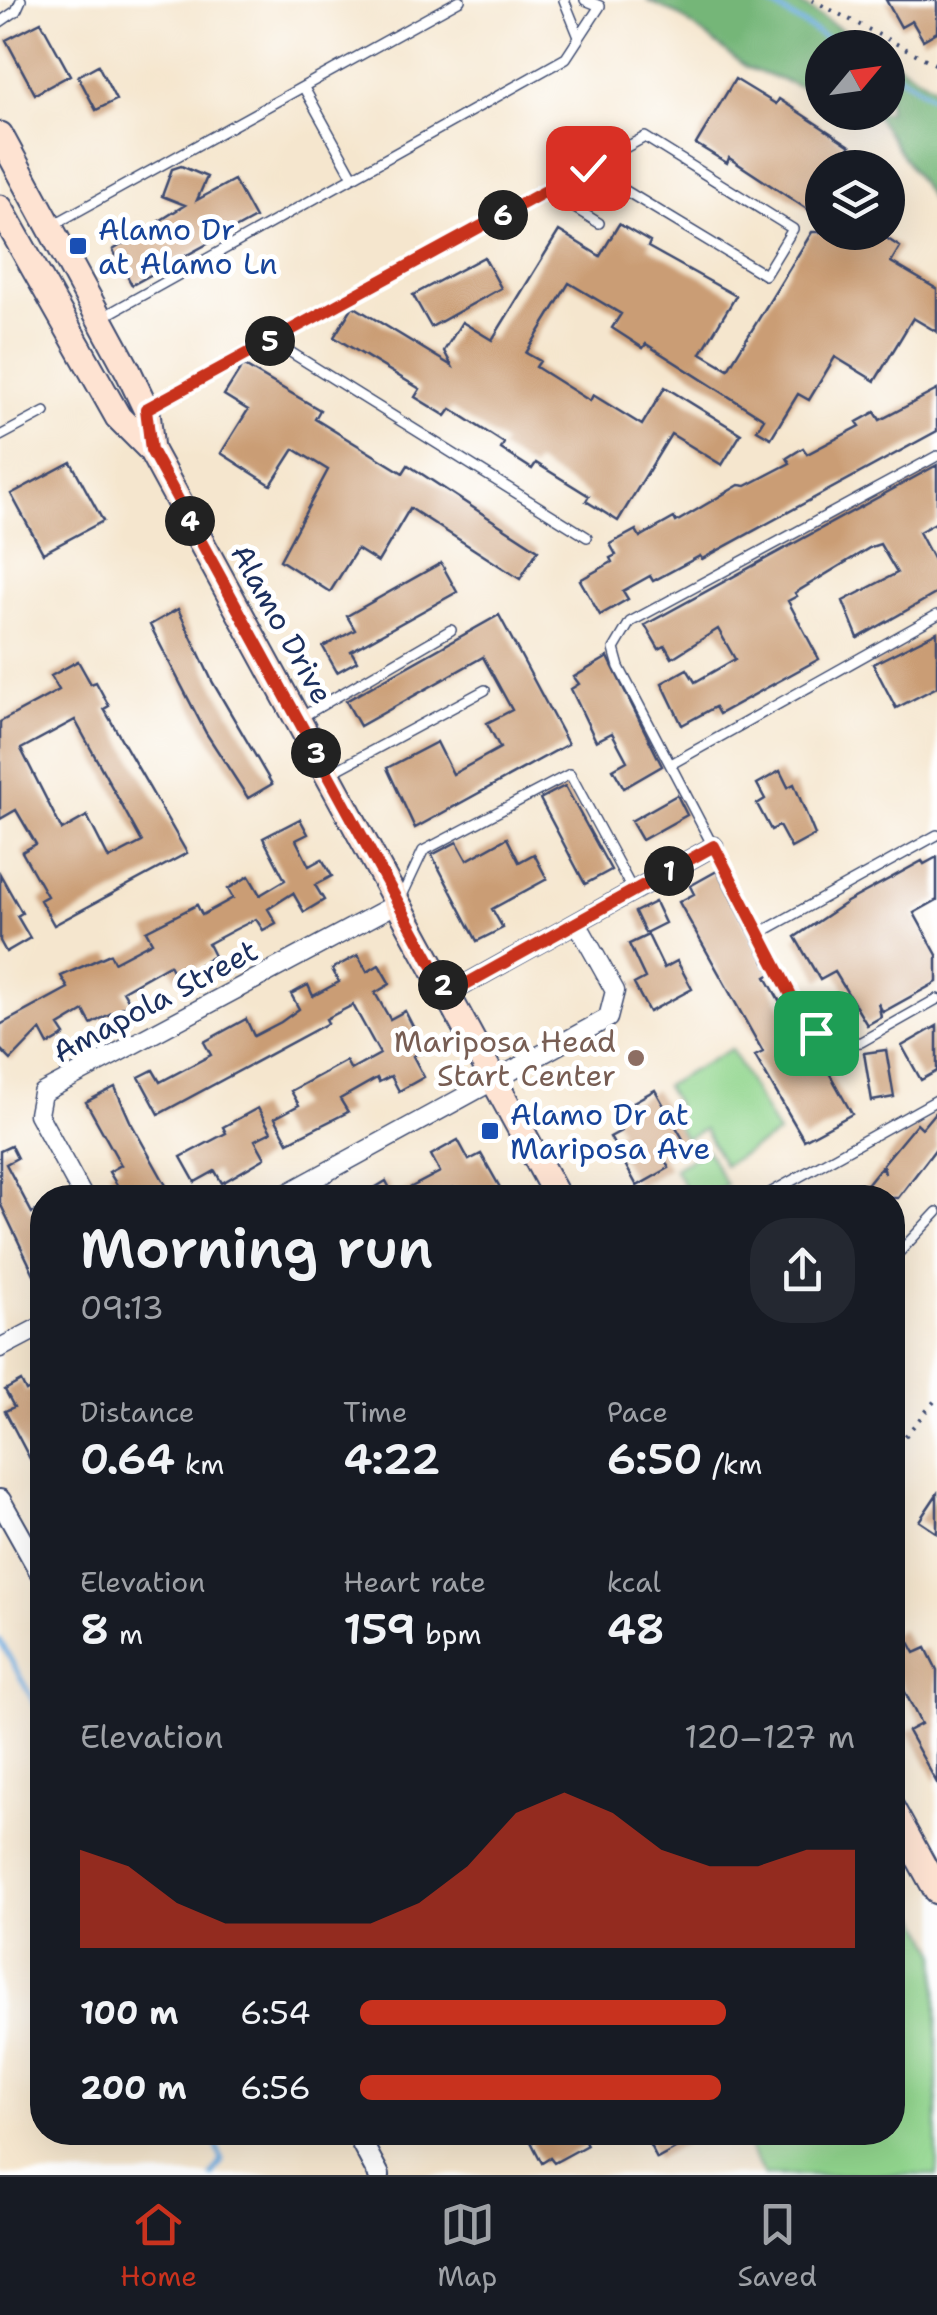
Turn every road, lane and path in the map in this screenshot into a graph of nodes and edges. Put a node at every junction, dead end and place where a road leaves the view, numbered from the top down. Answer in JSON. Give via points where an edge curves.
{"nodes":[{"id":1,"x":21,"y":0,"type":"edge"},
{"id":2,"x":460,"y":0,"type":"edge"},
{"id":3,"x":564,"y":0,"type":"edge"},
{"id":4,"x":586,"y":0,"type":"edge"},
{"id":5,"x":812,"y":0,"type":"edge"},
{"id":6,"x":0,"y":22,"type":"edge"},
{"id":7,"x":579,"y":37,"type":"junction"},
{"id":8,"x":937,"y":65,"type":"edge"},
{"id":9,"x":304,"y":88,"type":"junction"},
{"id":10,"x":0,"y":135,"type":"edge"},
{"id":11,"x":588,"y":168,"type":"junction"},
{"id":12,"x":352,"y":175,"type":"junction"},
{"id":13,"x":547,"y":191,"type":"junction"},
{"id":14,"x":0,"y":208,"type":"edge"},
{"id":15,"x":599,"y":223,"type":"dead end"},
{"id":16,"x":47,"y":228,"type":"junction"},
{"id":17,"x":11,"y":241,"type":"junction"},
{"id":18,"x":100,"y":319,"type":"junction"},
{"id":19,"x":270,"y":340,"type":"junction"},
{"id":20,"x":146,"y":409,"type":"junction"},
{"id":21,"x":45,"y":412,"type":"dead end"},
{"id":22,"x":0,"y":436,"type":"edge"},
{"id":23,"x":151,"y":450,"type":"junction"},
{"id":24,"x":937,"y":456,"type":"edge"},
{"id":25,"x":587,"y":537,"type":"dead end"},
{"id":26,"x":937,"y":615,"type":"edge"},
{"id":27,"x":451,"y":630,"type":"dead end"},
{"id":28,"x":484,"y":690,"type":"dead end"},
{"id":29,"x":298,"y":719,"type":"junction"},
{"id":30,"x":673,"y":763,"type":"junction"},
{"id":31,"x":328,"y":775,"type":"junction"},
{"id":32,"x":937,"y":835,"type":"edge"},
{"id":33,"x":714,"y":846,"type":"junction"},
{"id":34,"x":633,"y":891,"type":"junction"},
{"id":35,"x":398,"y":902,"type":"junction"},
{"id":36,"x":577,"y":922,"type":"junction"},
{"id":37,"x":760,"y":933,"type":"junction"},
{"id":38,"x":448,"y":994,"type":"junction"},
{"id":39,"x":937,"y":999,"type":"edge"},
{"id":40,"x":494,"y":1079,"type":"junction"},
{"id":41,"x":937,"y":1100,"type":"edge"},
{"id":42,"x":77,"y":1185,"type":"edge"},
{"id":43,"x":302,"y":1185,"type":"edge"},
{"id":44,"x":551,"y":1185,"type":"edge"},
{"id":45,"x":784,"y":1185,"type":"edge"},
{"id":46,"x":937,"y":1212,"type":"edge"},
{"id":47,"x":905,"y":1246,"type":"edge"},
{"id":48,"x":30,"y":1332,"type":"edge"},
{"id":49,"x":0,"y":1348,"type":"edge"},
{"id":50,"x":937,"y":1398,"type":"edge"},
{"id":51,"x":905,"y":1436,"type":"edge"},
{"id":52,"x":0,"y":1500,"type":"edge"},
{"id":53,"x":30,"y":1554,"type":"edge"},
{"id":54,"x":905,"y":1833,"type":"edge"},
{"id":55,"x":937,"y":1891,"type":"edge"},
{"id":56,"x":363,"y":2145,"type":"edge"},
{"id":57,"x":379,"y":2175,"type":"edge"}],
"edges":[{"from":1,"to":6,"type":"lane"},
{"from":2,"to":9,"type":"lane"},
{"from":3,"to":7,"type":"lane"},
{"from":4,"to":7,"type":"lane","via":[[600,6]]},
{"from":5,"to":8,"type":"path"},
{"from":7,"to":12,"type":"lane","via":[[566,58]]},
{"from":9,"to":12,"type":"lane"},
{"from":9,"to":16,"type":"lane"},
{"from":10,"to":16,"type":"main road","name":"Alamo Drive"},
{"from":11,"to":11,"type":"lane","via":[[645,136],[794,229],[765,275]]},
{"from":11,"to":13,"type":"lane"},
{"from":12,"to":18,"type":"lane"},
{"from":13,"to":15,"type":"lane"},
{"from":13,"to":19,"type":"lane"},
{"from":14,"to":17,"type":"main road","name":"Alamo Drive"},
{"from":16,"to":18,"type":"main road","name":"Alamo Drive"},
{"from":17,"to":20,"type":"main road","via":[[45,263],[114,378]]},
{"from":17,"to":23,"type":"main road","name":"Alamo Drive","via":[[118,416]]},
{"from":18,"to":20,"type":"main road","name":"Alamo Drive"},
{"from":19,"to":20,"type":"lane"},
{"from":19,"to":25,"type":"lane"},
{"from":20,"to":23,"type":"main road","name":"Alamo Drive"},
{"from":21,"to":22,"type":"lane"},
{"from":23,"to":29,"type":"main road","name":"Alamo Drive"},
{"from":24,"to":30,"type":"lane","via":[[692,586],[620,633],[614,649],[619,666]]},
{"from":26,"to":30,"type":"lane"},
{"from":27,"to":29,"type":"lane"},
{"from":28,"to":31,"type":"lane"},
{"from":29,"to":31,"type":"main road","name":"Alamo Drive"},
{"from":30,"to":33,"type":"lane"},
{"from":31,"to":35,"type":"main road","name":"Alamo Drive"},
{"from":32,"to":37,"type":"lane"},
{"from":33,"to":34,"type":"street"},
{"from":33,"to":37,"type":"lane"},
{"from":34,"to":35,"type":"lane","via":[[570,774],[424,851]]},
{"from":34,"to":36,"type":"street"},
{"from":35,"to":38,"type":"main road","name":"Alamo Drive"},
{"from":35,"to":42,"type":"street","name":"Amapola Street","via":[[42,1093],[38,1114]]},
{"from":36,"to":38,"type":"street"},
{"from":36,"to":40,"type":"street","via":[[615,991],[608,1018]]},
{"from":37,"to":39,"type":"lane","via":[[793,999],[833,1045],[861,1042]]},
{"from":38,"to":40,"type":"main road","name":"Alamo Drive"},
{"from":40,"to":43,"type":"street"},
{"from":40,"to":44,"type":"main road","name":"Alamo Drive"},
{"from":41,"to":45,"type":"lane"},
{"from":46,"to":47,"type":"lane"},
{"from":48,"to":49,"type":"street"},
{"from":50,"to":51,"type":"path"},
{"from":52,"to":53,"type":"street"},
{"from":54,"to":55,"type":"main road"},
{"from":56,"to":57,"type":"street"}]}
